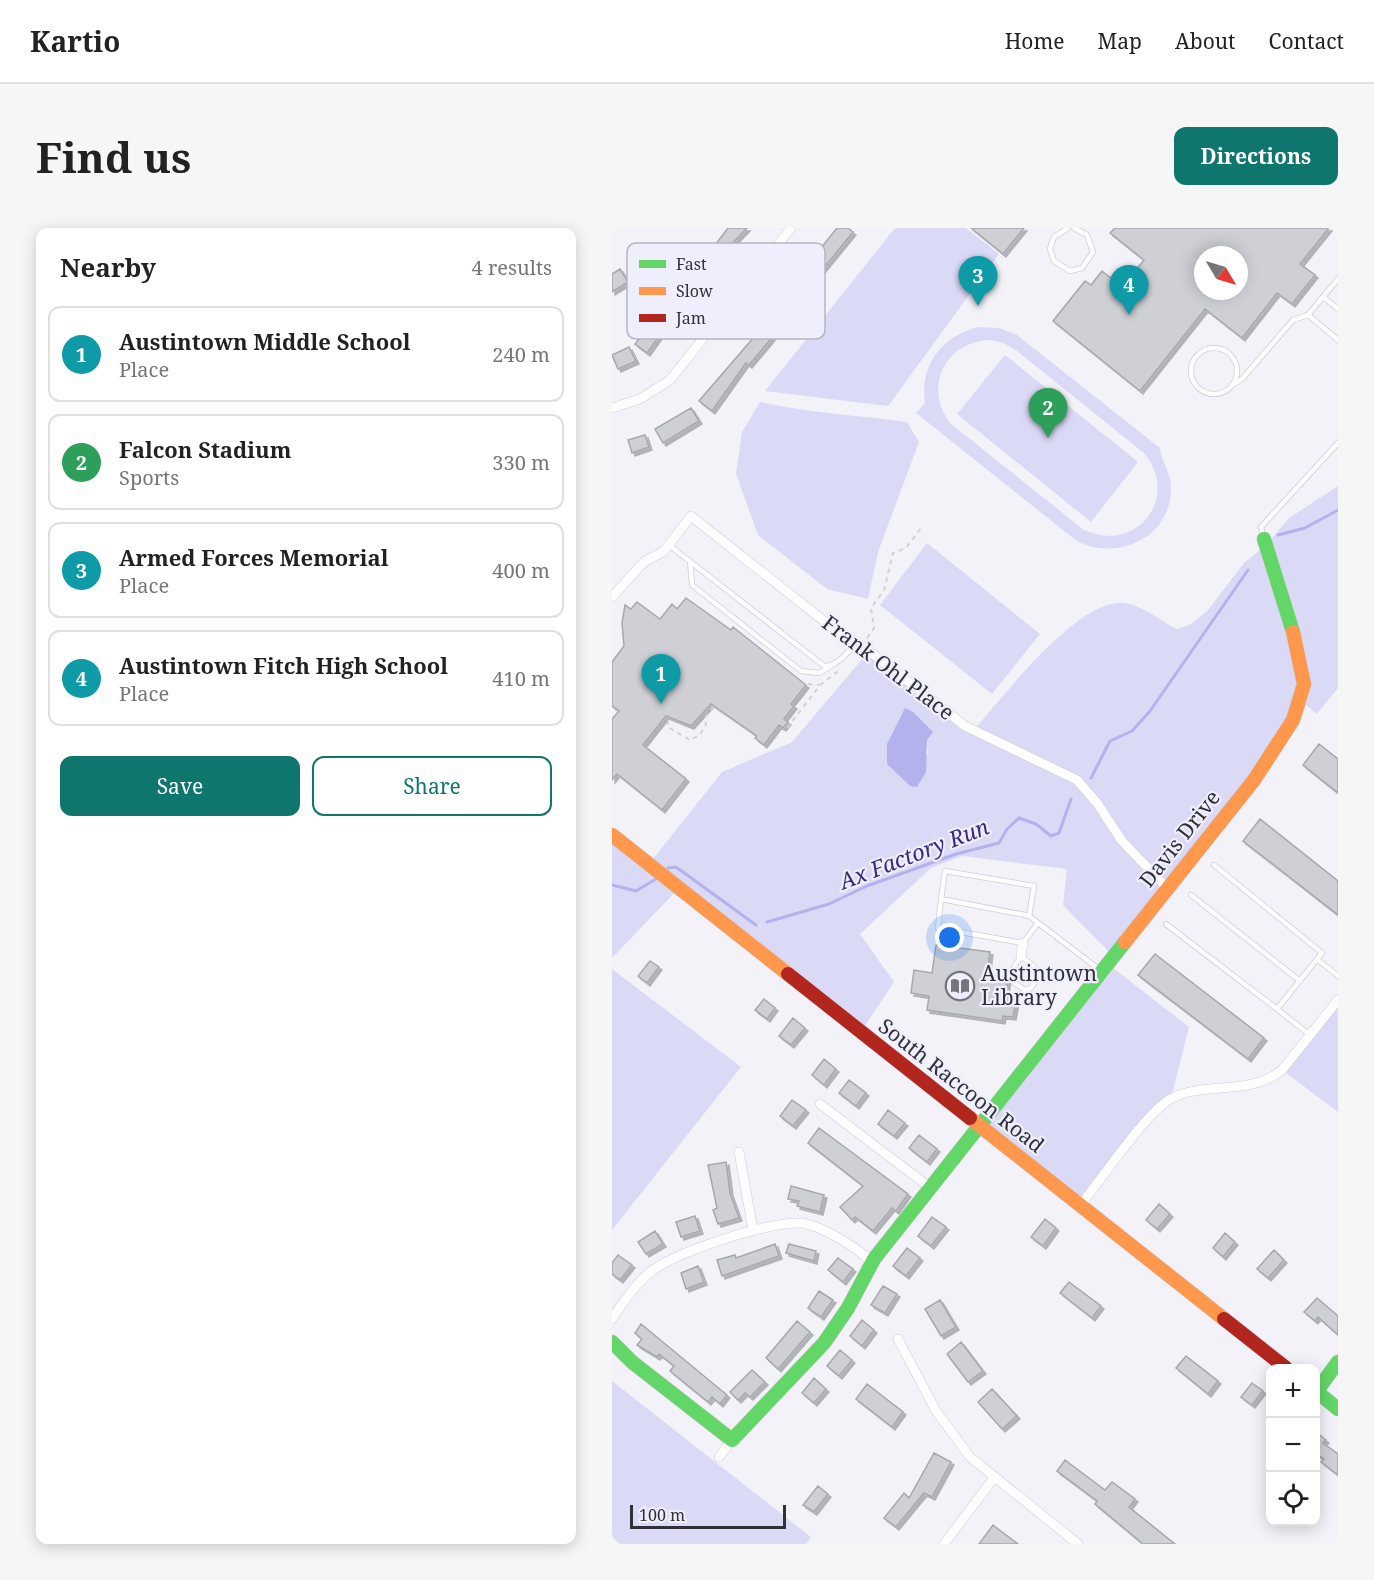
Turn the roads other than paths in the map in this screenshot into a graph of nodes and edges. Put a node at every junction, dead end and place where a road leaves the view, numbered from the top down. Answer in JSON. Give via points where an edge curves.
{"nodes":[{"id":1,"x":791,"y":228,"type":"edge"},
{"id":2,"x":1068,"y":228,"type":"edge"},
{"id":3,"x":1074,"y":228,"type":"edge"},
{"id":4,"x":779,"y":243,"type":"edge"},
{"id":5,"x":1338,"y":279,"type":"edge"},
{"id":6,"x":1323,"y":297,"type":"junction"},
{"id":7,"x":1338,"y":309,"type":"edge"},
{"id":8,"x":1308,"y":315,"type":"junction"},
{"id":9,"x":703,"y":339,"type":"edge"},
{"id":10,"x":1338,"y":340,"type":"edge"},
{"id":11,"x":1232,"y":386,"type":"junction"},
{"id":12,"x":612,"y":408,"type":"edge"},
{"id":13,"x":1338,"y":443,"type":"edge"},
{"id":14,"x":1264,"y":539,"type":"joint"},
{"id":15,"x":669,"y":545,"type":"junction"},
{"id":16,"x":690,"y":561,"type":"junction"},
{"id":17,"x":612,"y":597,"type":"edge"},
{"id":18,"x":861,"y":641,"type":"junction"},
{"id":19,"x":832,"y":666,"type":"junction"},
{"id":20,"x":612,"y":835,"type":"edge"},
{"id":21,"x":1214,"y":865,"type":"dead end"},
{"id":22,"x":1168,"y":889,"type":"junction"},
{"id":23,"x":1191,"y":895,"type":"dead end"},
{"id":24,"x":941,"y":899,"type":"junction"},
{"id":25,"x":1029,"y":916,"type":"junction"},
{"id":26,"x":1038,"y":923,"type":"junction"},
{"id":27,"x":1166,"y":924,"type":"dead end"},
{"id":28,"x":1023,"y":943,"type":"junction"},
{"id":29,"x":1021,"y":956,"type":"junction"},
{"id":30,"x":1317,"y":959,"type":"junction"},
{"id":31,"x":1102,"y":972,"type":"junction"},
{"id":32,"x":1338,"y":976,"type":"edge"},
{"id":33,"x":1300,"y":981,"type":"junction"},
{"id":34,"x":1338,"y":1000,"type":"edge"},
{"id":35,"x":1277,"y":1010,"type":"junction"},
{"id":36,"x":1310,"y":1035,"type":"junction"},
{"id":37,"x":820,"y":1104,"type":"dead end"},
{"id":38,"x":980,"y":1128,"type":"junction"},
{"id":39,"x":739,"y":1152,"type":"dead end"},
{"id":40,"x":932,"y":1189,"type":"junction"},
{"id":41,"x":1080,"y":1206,"type":"junction"},
{"id":42,"x":753,"y":1230,"type":"junction"},
{"id":43,"x":872,"y":1263,"type":"junction"},
{"id":44,"x":612,"y":1319,"type":"edge"},
{"id":45,"x":898,"y":1339,"type":"dead end"},
{"id":46,"x":612,"y":1342,"type":"edge"},
{"id":47,"x":1338,"y":1362,"type":"edge"},
{"id":48,"x":1281,"y":1364,"type":"edge"},
{"id":49,"x":1320,"y":1387,"type":"edge"},
{"id":50,"x":1320,"y":1395,"type":"edge"},
{"id":51,"x":1338,"y":1409,"type":"edge"},
{"id":52,"x":732,"y":1440,"type":"junction"},
{"id":53,"x":720,"y":1458,"type":"dead end"},
{"id":54,"x":994,"y":1478,"type":"junction"},
{"id":55,"x":944,"y":1544,"type":"edge"},
{"id":56,"x":1078,"y":1544,"type":"edge"}],
"edges":[{"from":1,"to":4,"type":"street"},
{"from":2,"to":3,"type":"lane","via":[[1054,237],[1050,249],[1058,266],[1070,271],[1082,268],[1093,252],[1087,234]]},
{"from":5,"to":6,"type":"lane"},
{"from":6,"to":7,"type":"lane"},
{"from":6,"to":8,"type":"lane"},
{"from":8,"to":10,"type":"lane"},
{"from":8,"to":11,"type":"lane","via":[[1293,320]]},
{"from":9,"to":12,"type":"street","via":[[670,380],[640,399]]},
{"from":11,"to":11,"type":"lane","via":[[1237,372],[1233,357],[1212,348],[1198,354],[1191,367],[1198,388],[1219,394]]},
{"from":13,"to":14,"type":"lane","via":[[1261,528]]},
{"from":14,"to":22,"type":"street","name":"Davis Drive","via":[[1292,625],[1304,683],[1301,702],[1296,717],[1269,758]]},
{"from":15,"to":16,"type":"lane"},
{"from":15,"to":17,"type":"street","name":"Frank Ohl Place","via":[[644,562]]},
{"from":15,"to":18,"type":"street","name":"Frank Ohl Place","via":[[691,516]]},
{"from":16,"to":19,"type":"lane","via":[[815,660]]},
{"from":16,"to":19,"type":"lane","via":[[692,585],[801,671],[819,674]]},
{"from":18,"to":19,"type":"lane"},
{"from":18,"to":22,"type":"street","name":"Frank Ohl Place","via":[[965,726],[1077,780],[1122,842]]},
{"from":20,"to":38,"type":"street","name":"South Raccoon Road"},
{"from":21,"to":30,"type":"lane","via":[[1322,952]]},
{"from":22,"to":31,"type":"street","name":"Davis Drive"},
{"from":23,"to":33,"type":"lane"},
{"from":24,"to":25,"type":"lane"},
{"from":24,"to":25,"type":"lane","via":[[945,871],[1034,886]]},
{"from":24,"to":28,"type":"lane","via":[[938,928]]},
{"from":25,"to":26,"type":"lane"},
{"from":26,"to":28,"type":"lane"},
{"from":26,"to":31,"type":"lane"},
{"from":27,"to":35,"type":"lane"},
{"from":28,"to":29,"type":"street"},
{"from":29,"to":29,"type":"lane","via":[[1037,969],[1039,976],[1037,983],[1024,990],[1011,976]]},
{"from":30,"to":32,"type":"lane"},
{"from":30,"to":33,"type":"lane"},
{"from":31,"to":38,"type":"street","name":"Davis Drive"},
{"from":33,"to":35,"type":"lane"},
{"from":34,"to":36,"type":"street"},
{"from":35,"to":36,"type":"lane"},
{"from":36,"to":41,"type":"street","via":[[1282,1070],[1267,1081],[1184,1093],[1161,1106]]},
{"from":37,"to":40,"type":"street"},
{"from":38,"to":40,"type":"street","name":"Davis Drive"},
{"from":38,"to":41,"type":"street","name":"South Raccoon Road"},
{"from":39,"to":42,"type":"street"},
{"from":40,"to":43,"type":"street","name":"Davis Drive"},
{"from":41,"to":48,"type":"street","name":"South Raccoon Road"},
{"from":42,"to":43,"type":"street","via":[[801,1223],[840,1239]]},
{"from":42,"to":44,"type":"street","via":[[664,1263],[649,1273]]},
{"from":43,"to":52,"type":"street","name":"Davis Drive","via":[[817,1351]]},
{"from":45,"to":54,"type":"street","via":[[948,1429],[970,1457]]},
{"from":46,"to":52,"type":"street"},
{"from":47,"to":49,"type":"street"},
{"from":50,"to":51,"type":"street"},
{"from":52,"to":53,"type":"street"},
{"from":54,"to":55,"type":"street"},
{"from":54,"to":56,"type":"street"}]}
